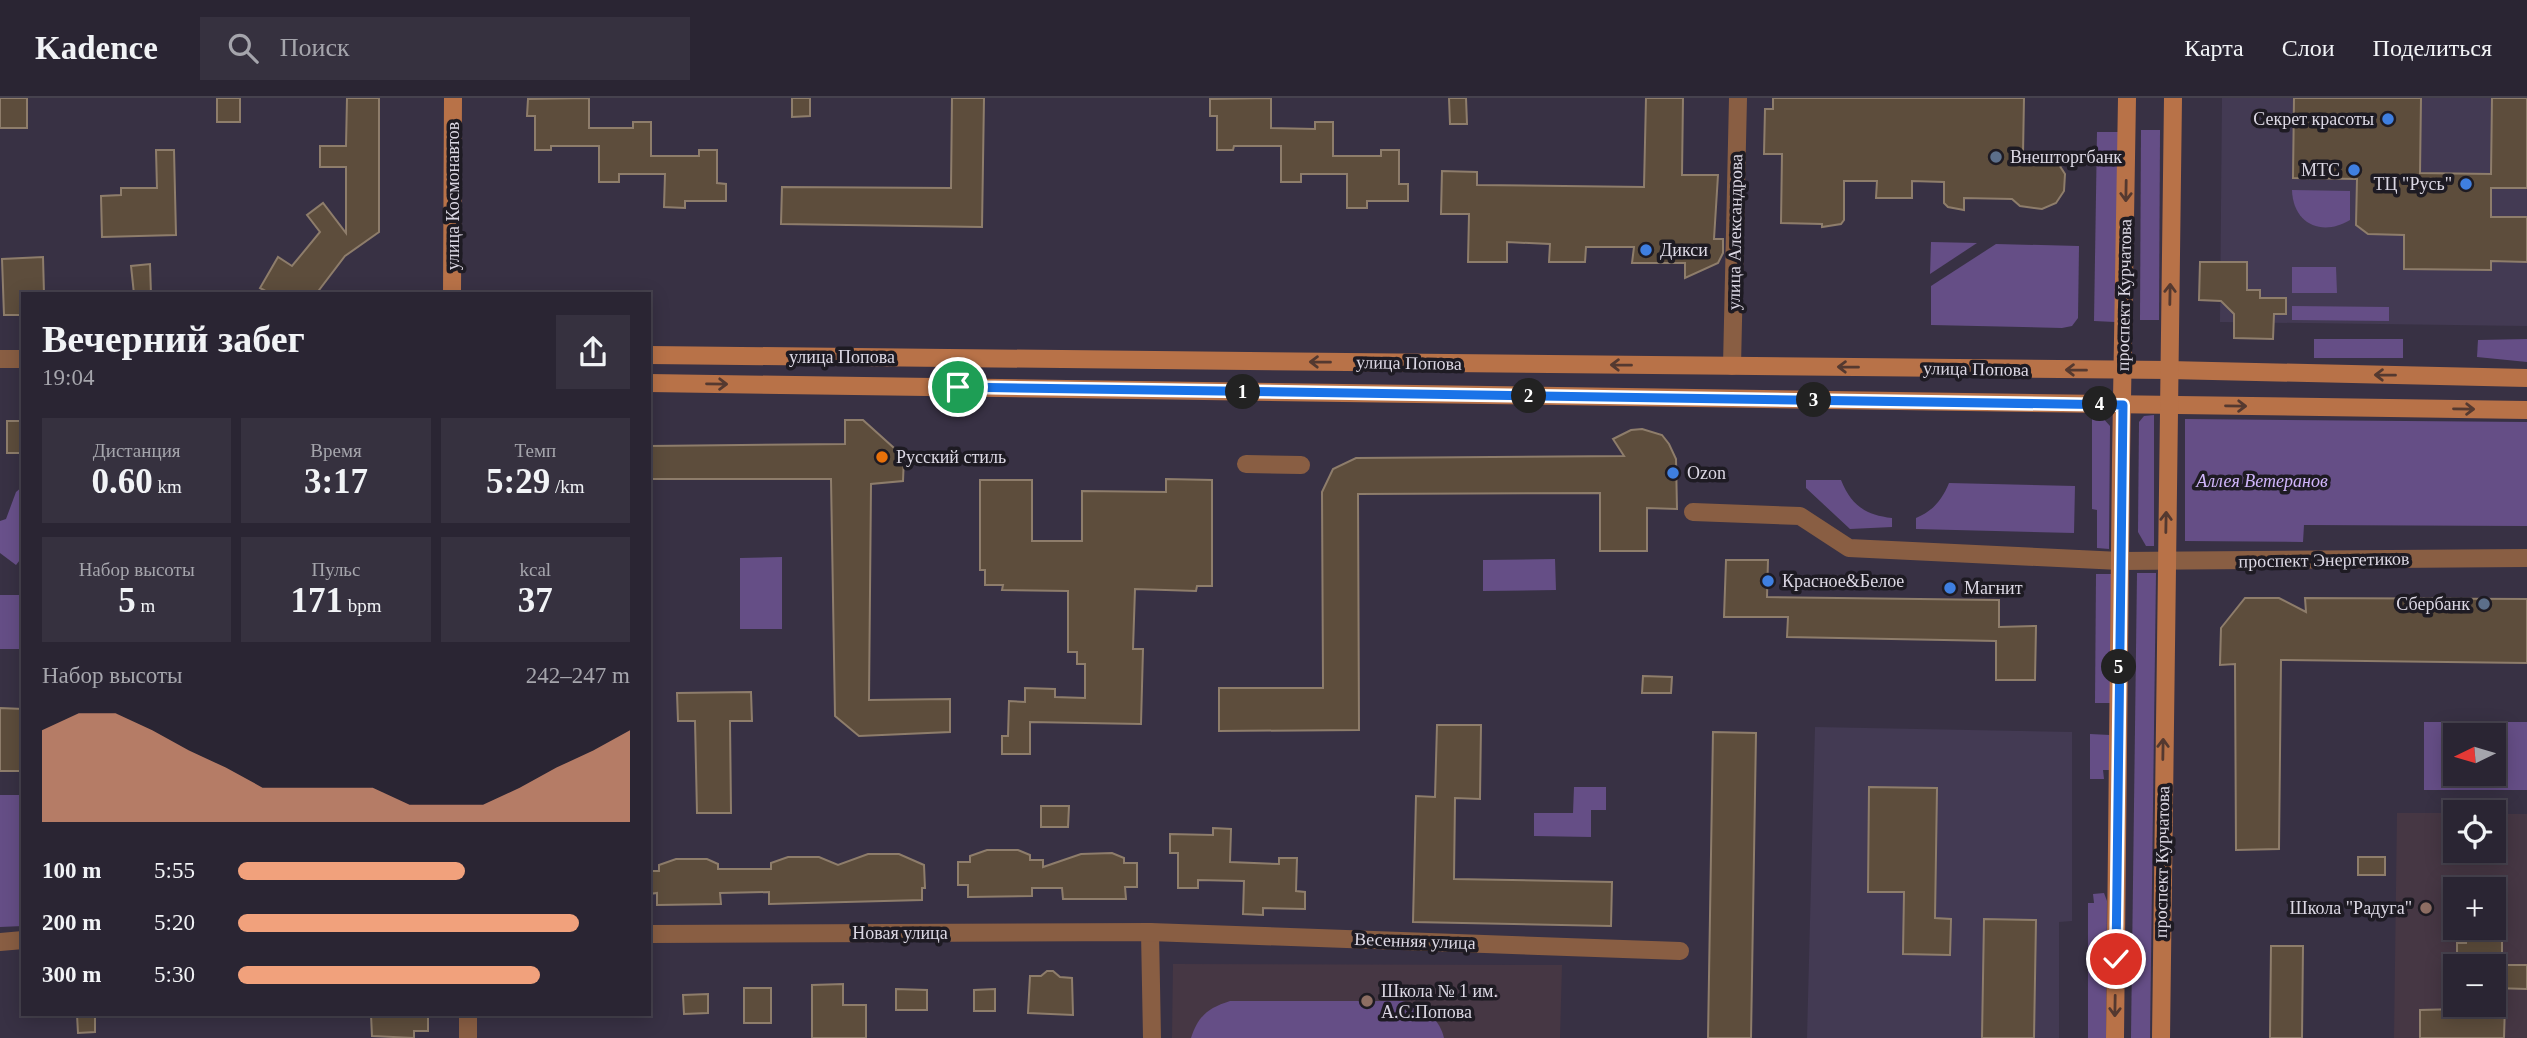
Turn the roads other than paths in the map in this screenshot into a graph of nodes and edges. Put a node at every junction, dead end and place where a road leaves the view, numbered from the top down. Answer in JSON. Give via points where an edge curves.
{"nodes":[{"id":1,"x":453,"y":98,"type":"edge"},
{"id":2,"x":1738,"y":98,"type":"edge"},
{"id":3,"x":2127,"y":98,"type":"edge"},
{"id":4,"x":2173,"y":98,"type":"edge"},
{"id":5,"x":452,"y":292,"type":"edge"},
{"id":6,"x":651,"y":355,"type":"edge"},
{"id":7,"x":0,"y":359,"type":"edge"},
{"id":8,"x":21,"y":359,"type":"edge"},
{"id":9,"x":1732,"y":366,"type":"junction"},
{"id":10,"x":2123,"y":370,"type":"junction"},
{"id":11,"x":2169,"y":370,"type":"junction"},
{"id":12,"x":2527,"y":378,"type":"edge"},
{"id":13,"x":651,"y":383,"type":"edge"},
{"id":14,"x":2123,"y":405,"type":"junction"},
{"id":15,"x":2168,"y":405,"type":"junction"},
{"id":16,"x":2527,"y":410,"type":"edge"},
{"id":17,"x":1245,"y":464,"type":"dead end"},
{"id":18,"x":1301,"y":465,"type":"dead end"},
{"id":19,"x":1693,"y":512,"type":"dead end"},
{"id":20,"x":2527,"y":558,"type":"edge"},
{"id":21,"x":2120,"y":561,"type":"junction"},
{"id":22,"x":2166,"y":561,"type":"junction"},
{"id":23,"x":1150,"y":932,"type":"junction"},
{"id":24,"x":651,"y":934,"type":"edge"},
{"id":25,"x":21,"y":940,"type":"edge"},
{"id":26,"x":0,"y":942,"type":"edge"},
{"id":27,"x":1680,"y":951,"type":"dead end"},
{"id":28,"x":468,"y":1016,"type":"edge"},
{"id":29,"x":468,"y":1038,"type":"edge"},
{"id":30,"x":1152,"y":1038,"type":"edge"},
{"id":31,"x":2115,"y":1038,"type":"edge"},
{"id":32,"x":2161,"y":1038,"type":"edge"}],
"edges":[{"from":1,"to":5,"type":"main road","name":"улица Космонавтов"},
{"from":2,"to":9,"type":"street","name":"улица Александрова"},
{"from":3,"to":10,"type":"main road","name":"проспект Курчатова","one_way":true},
{"from":11,"to":4,"type":"main road","name":"проспект Курчатова","one_way":true},
{"from":9,"to":6,"type":"main road","name":"улица Попова","one_way":true},
{"from":7,"to":8,"type":"street"},
{"from":10,"to":9,"type":"main road","name":"улица Попова","one_way":true},
{"from":10,"to":11,"type":"main road","name":"улица Попова"},
{"from":10,"to":14,"type":"main road","name":"проспект Курчатова"},
{"from":12,"to":11,"type":"main road","one_way":true},
{"from":11,"to":15,"type":"main road","name":"проспект Курчатова"},
{"from":13,"to":14,"type":"main road","name":"улица Попова","one_way":true},
{"from":14,"to":15,"type":"main road","name":"улица Попова"},
{"from":14,"to":21,"type":"main road","name":"проспект Курчатова"},
{"from":15,"to":16,"type":"main road","one_way":true},
{"from":22,"to":15,"type":"main road","name":"проспект Курчатова","one_way":true},
{"from":17,"to":18,"type":"street"},
{"from":19,"to":21,"type":"street","name":"проспект Энергетиков","via":[[1800,516],[1849,548]]},
{"from":20,"to":22,"type":"street","name":"проспект Энергетиков"},
{"from":21,"to":22,"type":"street","name":"проспект Энергетиков"},
{"from":21,"to":31,"type":"main road","name":"проспект Курчатова","one_way":true},
{"from":32,"to":22,"type":"main road","name":"проспект Курчатова","one_way":true},
{"from":23,"to":24,"type":"street","name":"Новая улица"},
{"from":23,"to":27,"type":"street","name":"Весенняя улица"},
{"from":23,"to":30,"type":"street"},
{"from":25,"to":26,"type":"street"},
{"from":28,"to":29,"type":"street"}]}
